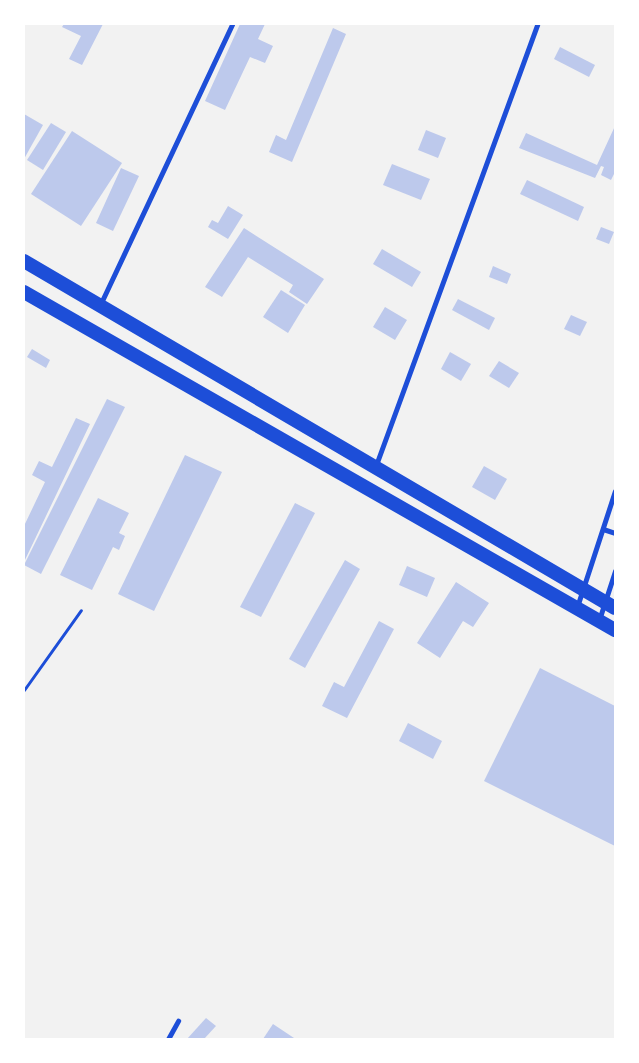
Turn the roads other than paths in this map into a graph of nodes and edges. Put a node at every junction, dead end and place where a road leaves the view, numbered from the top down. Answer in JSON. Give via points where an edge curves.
{"nodes":[{"id":1,"x":232,"y":24,"type":"edge"},
{"id":2,"x":537,"y":24,"type":"edge"},
{"id":3,"x":24,"y":261,"type":"edge"},
{"id":4,"x":24,"y":292,"type":"edge"},
{"id":5,"x":100,"y":305,"type":"junction"},
{"id":6,"x":376,"y":465,"type":"junction"},
{"id":7,"x":615,"y":491,"type":"edge"},
{"id":8,"x":603,"y":529,"type":"junction"},
{"id":9,"x":615,"y":533,"type":"edge"},
{"id":10,"x":615,"y":571,"type":"edge"},
{"id":11,"x":584,"y":590,"type":"junction"},
{"id":12,"x":610,"y":605,"type":"edge"},
{"id":13,"x":577,"y":608,"type":"junction"},
{"id":14,"x":599,"y":621,"type":"junction"},
{"id":15,"x":615,"y":630,"type":"edge"},
{"id":16,"x":178,"y":1021,"type":"dead end"},
{"id":17,"x":168,"y":1039,"type":"edge"}],
"edges":[{"from":1,"to":5,"type":"street"},
{"from":2,"to":6,"type":"street"},
{"from":3,"to":5,"type":"highway"},
{"from":4,"to":13,"type":"highway"},
{"from":5,"to":6,"type":"highway"},
{"from":6,"to":11,"type":"highway"},
{"from":7,"to":8,"type":"street"},
{"from":8,"to":9,"type":"street"},
{"from":8,"to":11,"type":"street"},
{"from":10,"to":12,"type":"street"},
{"from":11,"to":12,"type":"highway"},
{"from":11,"to":13,"type":"street"},
{"from":12,"to":14,"type":"street"},
{"from":13,"to":14,"type":"highway"},
{"from":14,"to":15,"type":"highway"},
{"from":16,"to":17,"type":"street"}]}
